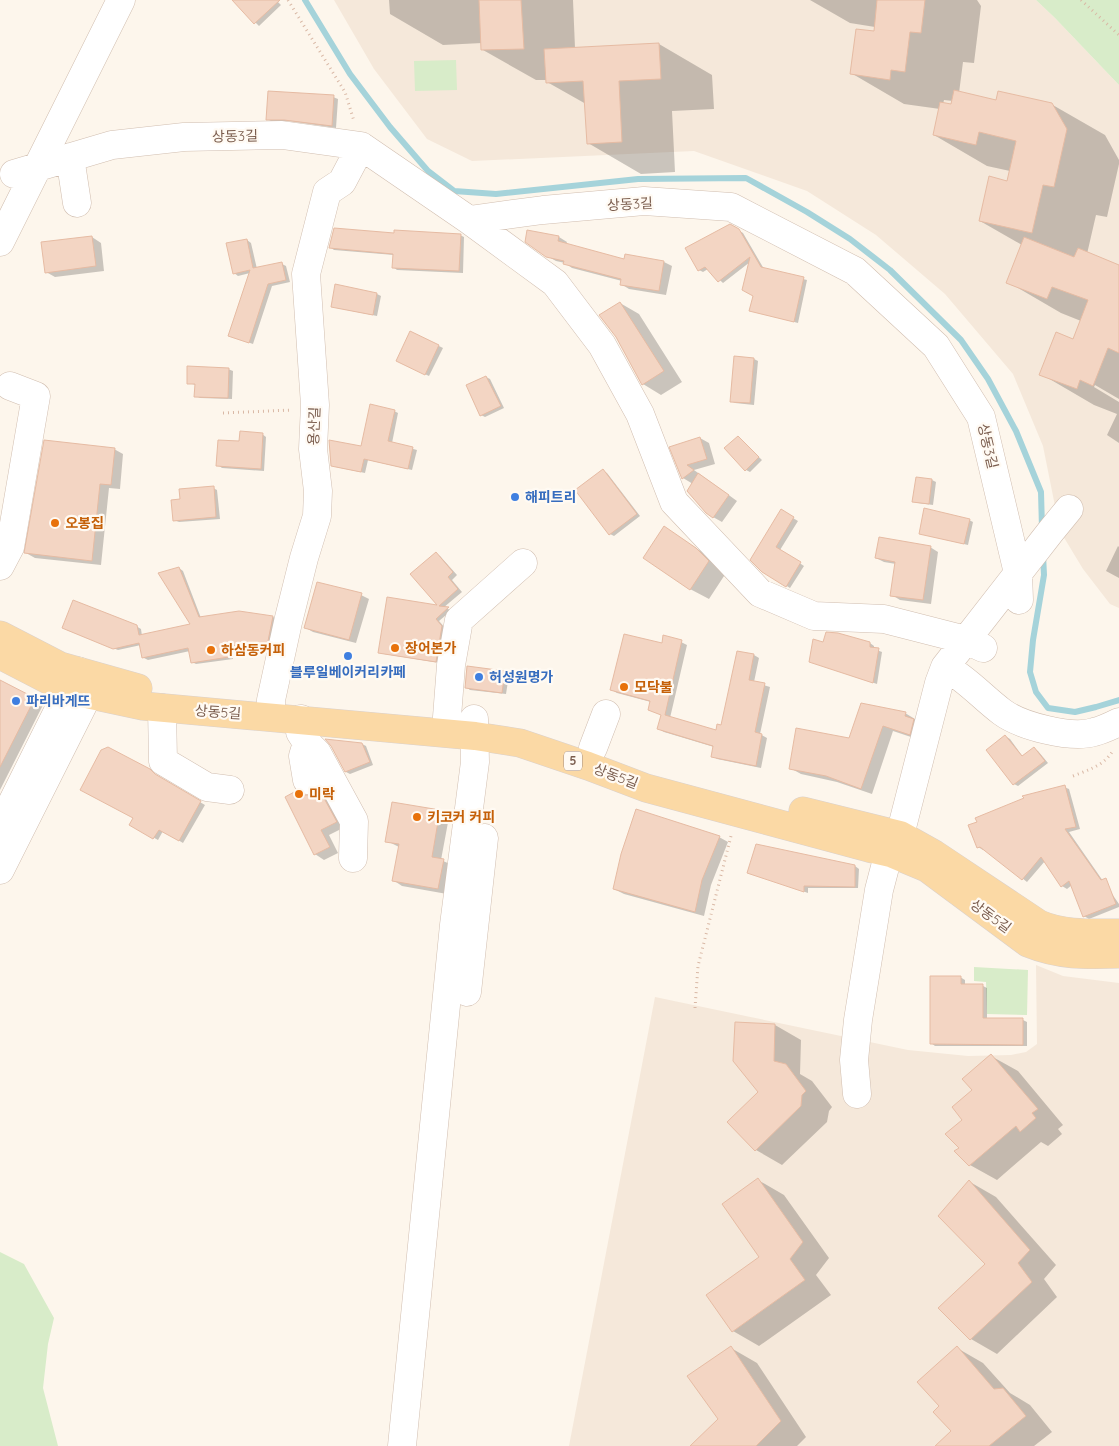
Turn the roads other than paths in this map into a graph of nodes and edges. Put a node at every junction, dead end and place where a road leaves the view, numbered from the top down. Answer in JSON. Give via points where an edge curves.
{"nodes":[{"id":1,"x":103,"y":0,"type":"edge"},
{"id":2,"x":121,"y":0,"type":"edge"},
{"id":3,"x":361,"y":146,"type":"junction"},
{"id":4,"x":70,"y":157,"type":"junction"},
{"id":5,"x":25,"y":170,"type":"junction"},
{"id":6,"x":0,"y":203,"type":"edge"},
{"id":7,"x":77,"y":203,"type":"dead end"},
{"id":8,"x":470,"y":220,"type":"junction"},
{"id":9,"x":0,"y":242,"type":"edge"},
{"id":10,"x":10,"y":386,"type":"dead end"},
{"id":11,"x":1076,"y":516,"type":"dead end"},
{"id":12,"x":523,"y":563,"type":"dead end"},
{"id":13,"x":1035,"y":565,"type":"junction"},
{"id":14,"x":0,"y":566,"type":"edge"},
{"id":15,"x":0,"y":634,"type":"edge"},
{"id":16,"x":974,"y":644,"type":"junction"},
{"id":17,"x":0,"y":655,"type":"edge"},
{"id":18,"x":953,"y":671,"type":"junction"},
{"id":19,"x":77,"y":683,"type":"junction"},
{"id":20,"x":162,"y":708,"type":"junction"},
{"id":21,"x":271,"y":708,"type":"junction"},
{"id":22,"x":606,"y":714,"type":"dead end"},
{"id":23,"x":447,"y":717,"type":"junction"},
{"id":24,"x":1119,"y":722,"type":"edge"},
{"id":25,"x":483,"y":728,"type":"junction"},
{"id":26,"x":304,"y":731,"type":"junction"},
{"id":27,"x":592,"y":748,"type":"junction"},
{"id":28,"x":307,"y":780,"type":"dead end"},
{"id":29,"x":0,"y":790,"type":"edge"},
{"id":30,"x":230,"y":790,"type":"dead end"},
{"id":31,"x":0,"y":827,"type":"edge"},
{"id":32,"x":904,"y":847,"type":"junction"},
{"id":33,"x":353,"y":858,"type":"dead end"},
{"id":34,"x":0,"y":870,"type":"edge"},
{"id":35,"x":1119,"y":934,"type":"edge"},
{"id":36,"x":1119,"y":954,"type":"edge"},
{"id":37,"x":864,"y":1093,"type":"dead end"},
{"id":38,"x":402,"y":1446,"type":"edge"},
{"id":39,"x":419,"y":1446,"type":"edge"}],
"edges":[{"from":1,"to":5,"type":"street"},
{"from":2,"to":5,"type":"street"},
{"from":3,"to":4,"type":"street","name":"상동3길","via":[[282,135],[184,137],[112,145]]},
{"from":3,"to":8,"type":"street","name":"상동3길"},
{"from":3,"to":21,"type":"street","name":"용산길","via":[[342,182],[326,192],[306,274],[315,409],[313,449],[317,516],[304,558]]},
{"from":4,"to":5,"type":"street","name":"상동3길"},
{"from":4,"to":7,"type":"street"},
{"from":5,"to":6,"type":"street"},
{"from":5,"to":9,"type":"street"},
{"from":8,"to":13,"type":"street","name":"상동3길","via":[[644,201],[731,207],[855,271],[936,346],[981,417]]},
{"from":8,"to":16,"type":"street","via":[[555,283],[612,362],[640,414],[674,502],[760,593],[814,616],[884,620]]},
{"from":10,"to":14,"type":"street","via":[[36,396],[10,547]]},
{"from":11,"to":13,"type":"street"},
{"from":12,"to":23,"type":"street","via":[[459,620],[451,664]]},
{"from":13,"to":16,"type":"street"},
{"from":15,"to":19,"type":"main road","name":"상동5길","number":"5","via":[[60,666]]},
{"from":16,"to":18,"type":"street"},
{"from":17,"to":19,"type":"main road","name":"상동5길","number":"5"},
{"from":18,"to":24,"type":"street","via":[[1003,713],[1029,726],[1093,733]]},
{"from":18,"to":32,"type":"street","via":[[955,693]]},
{"from":19,"to":20,"type":"main road","name":"상동5길","number":"5"},
{"from":19,"to":21,"type":"main road","name":"상동5길","number":"5","via":[[144,689]]},
{"from":19,"to":29,"type":"street"},
{"from":19,"to":31,"type":"street"},
{"from":19,"to":34,"type":"street"},
{"from":20,"to":21,"type":"main road","name":"상동5길","number":"5"},
{"from":20,"to":30,"type":"street","via":[[163,761],[207,787]]},
{"from":21,"to":23,"type":"main road","name":"상동5길","number":"5"},
{"from":21,"to":26,"type":"main road","name":"상동5길","number":"5"},
{"from":22,"to":27,"type":"street"},
{"from":23,"to":25,"type":"main road","name":"상동5길","number":"5"},
{"from":25,"to":26,"type":"main road","name":"상동5길","number":"5"},
{"from":25,"to":27,"type":"main road","name":"상동5길","number":"5","via":[[529,727]]},
{"from":25,"to":32,"type":"main road","name":"상동5길","number":"5","via":[[646,788],[869,848]]},
{"from":25,"to":38,"type":"street","via":[[475,762],[454,925]]},
{"from":25,"to":39,"type":"street","via":[[493,766]]},
{"from":26,"to":28,"type":"street","via":[[303,756]]},
{"from":26,"to":33,"type":"street","via":[[354,821]]},
{"from":27,"to":32,"type":"main road","name":"상동5길","number":"5","via":[[650,771]]},
{"from":32,"to":35,"type":"main road","name":"상동5길","number":"5","via":[[934,854],[1039,924],[1060,932]]},
{"from":32,"to":36,"type":"main road","name":"상동5길","number":"5","via":[[927,868],[1028,943],[1071,955]]},
{"from":32,"to":37,"type":"street","via":[[878,890],[854,1060]]}]}
